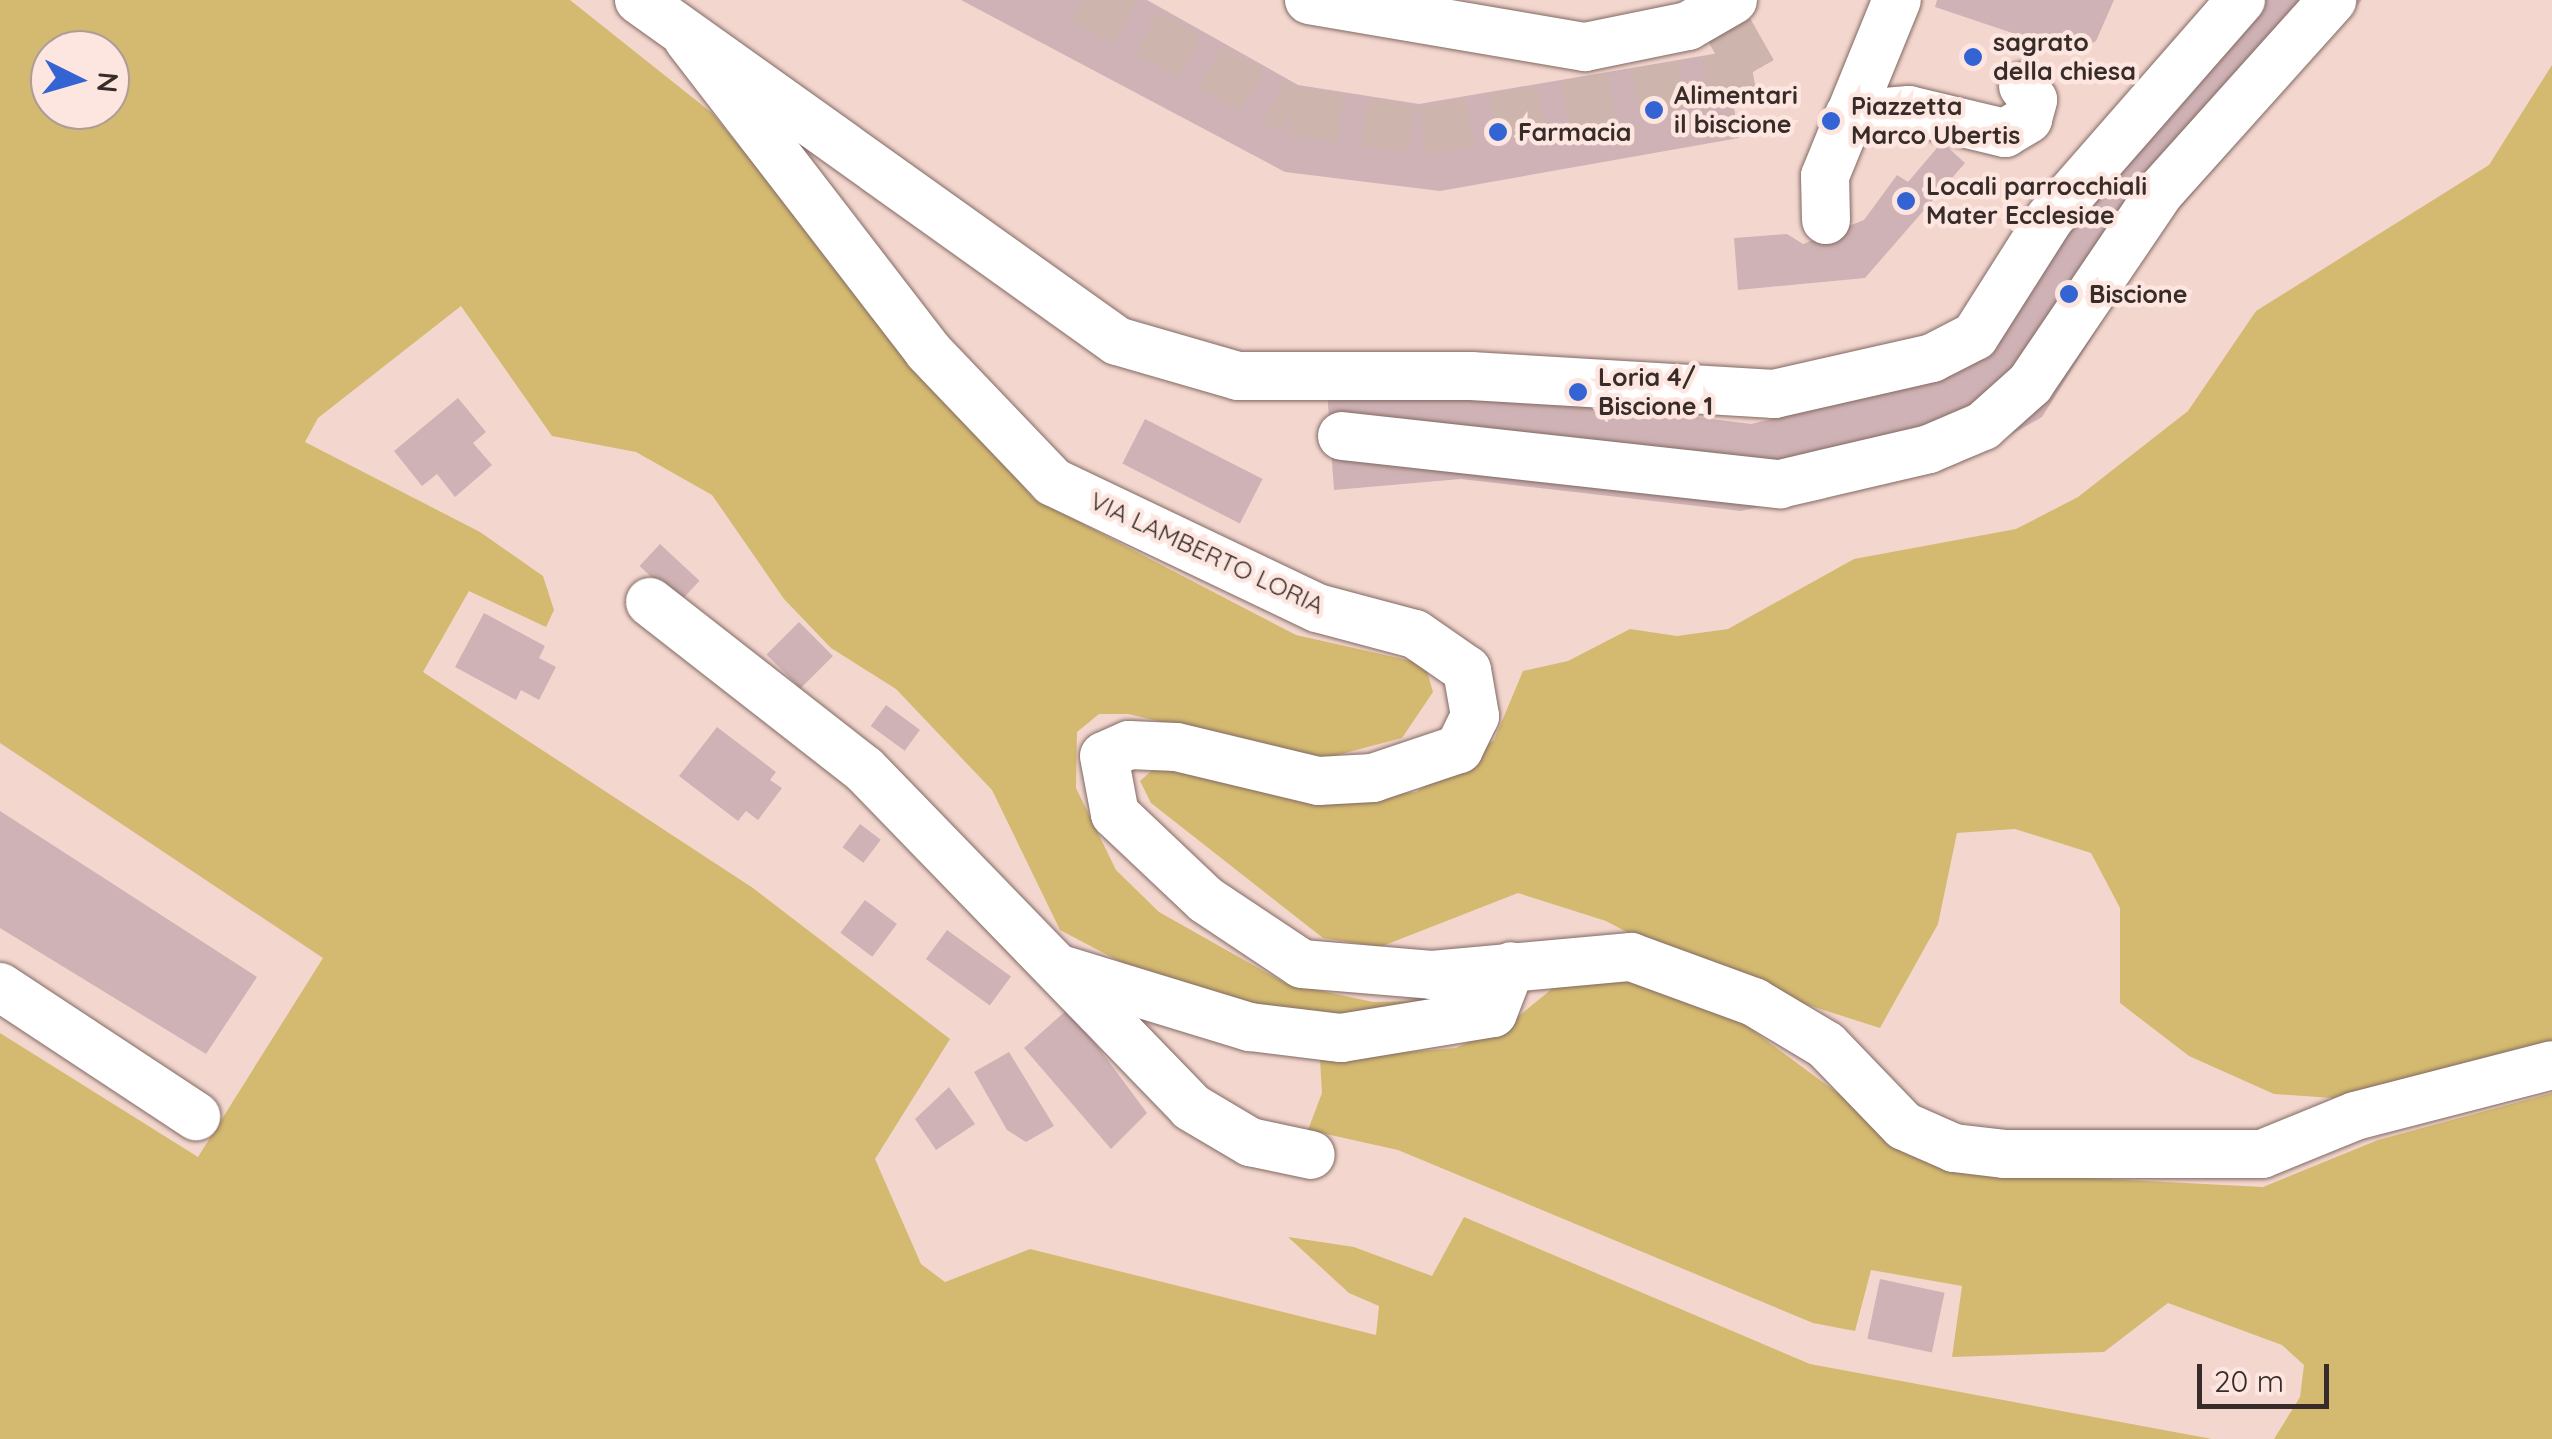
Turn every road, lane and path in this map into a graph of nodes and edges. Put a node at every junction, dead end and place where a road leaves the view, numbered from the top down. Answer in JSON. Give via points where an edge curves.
{"nodes":[{"id":1,"x":639,"y":0,"type":"edge"},
{"id":2,"x":1309,"y":0,"type":"edge"},
{"id":3,"x":1733,"y":0,"type":"edge"},
{"id":4,"x":1897,"y":0,"type":"edge"},
{"id":5,"x":2241,"y":0,"type":"edge"},
{"id":6,"x":2332,"y":0,"type":"edge"},
{"id":7,"x":688,"y":39,"type":"junction"},
{"id":8,"x":2023,"y":86,"type":"dead end"},
{"id":9,"x":1849,"y":115,"type":"junction"},
{"id":10,"x":1826,"y":220,"type":"dead end"},
{"id":11,"x":1342,"y":436,"type":"dead end"},
{"id":12,"x":650,"y":602,"type":"dead end"},
{"id":13,"x":1511,"y":966,"type":"junction"},
{"id":14,"x":1060,"y":969,"type":"junction"},
{"id":15,"x":0,"y":987,"type":"edge"},
{"id":16,"x":2552,"y":1066,"type":"edge"},
{"id":17,"x":196,"y":1116,"type":"dead end"},
{"id":18,"x":1311,"y":1155,"type":"dead end"}],
"edges":[{"from":1,"to":7,"type":"street","name":"VIA LAMBERTO LORIA"},
{"from":2,"to":3,"type":"street","via":[[1585,47],[1688,26]]},
{"from":4,"to":9,"type":"street"},
{"from":5,"to":7,"type":"street","name":"VIA LAMBERTO LORIA","via":[[2050,218],[1975,336],[1932,358],[1774,394],[1470,376],[1238,376],[1117,340]]},
{"from":6,"to":11,"type":"street","via":[[2160,192],[2030,384],[1983,426],[1929,450],[1780,484]]},
{"from":7,"to":13,"type":"street","name":"VIA LAMBERTO LORIA","via":[[928,351],[1053,482],[1317,608],[1414,634],[1467,670],[1475,716],[1460,749],[1417,767],[1318,781],[1129,745],[1104,756],[1115,814],[1206,900],[1302,964],[1358,976]]},
{"from":8,"to":9,"type":"street","via":[[2033,100],[2028,119],[2005,133],[1909,110]]},
{"from":9,"to":10,"type":"street","via":[[1825,176]]},
{"from":12,"to":14,"type":"street","via":[[864,768]]},
{"from":13,"to":14,"type":"street","via":[[1493,1012],[1340,1038],[1250,1027]]},
{"from":13,"to":16,"type":"street","name":"VIA LAMBERTO LORIA","via":[[1630,957],[1754,1002],[1826,1045],[1904,1126],[1954,1148],[2004,1154],[2262,1154],[2356,1116]]},
{"from":14,"to":18,"type":"street","via":[[1190,1107],[1250,1142]]},
{"from":15,"to":17,"type":"street"}]}
